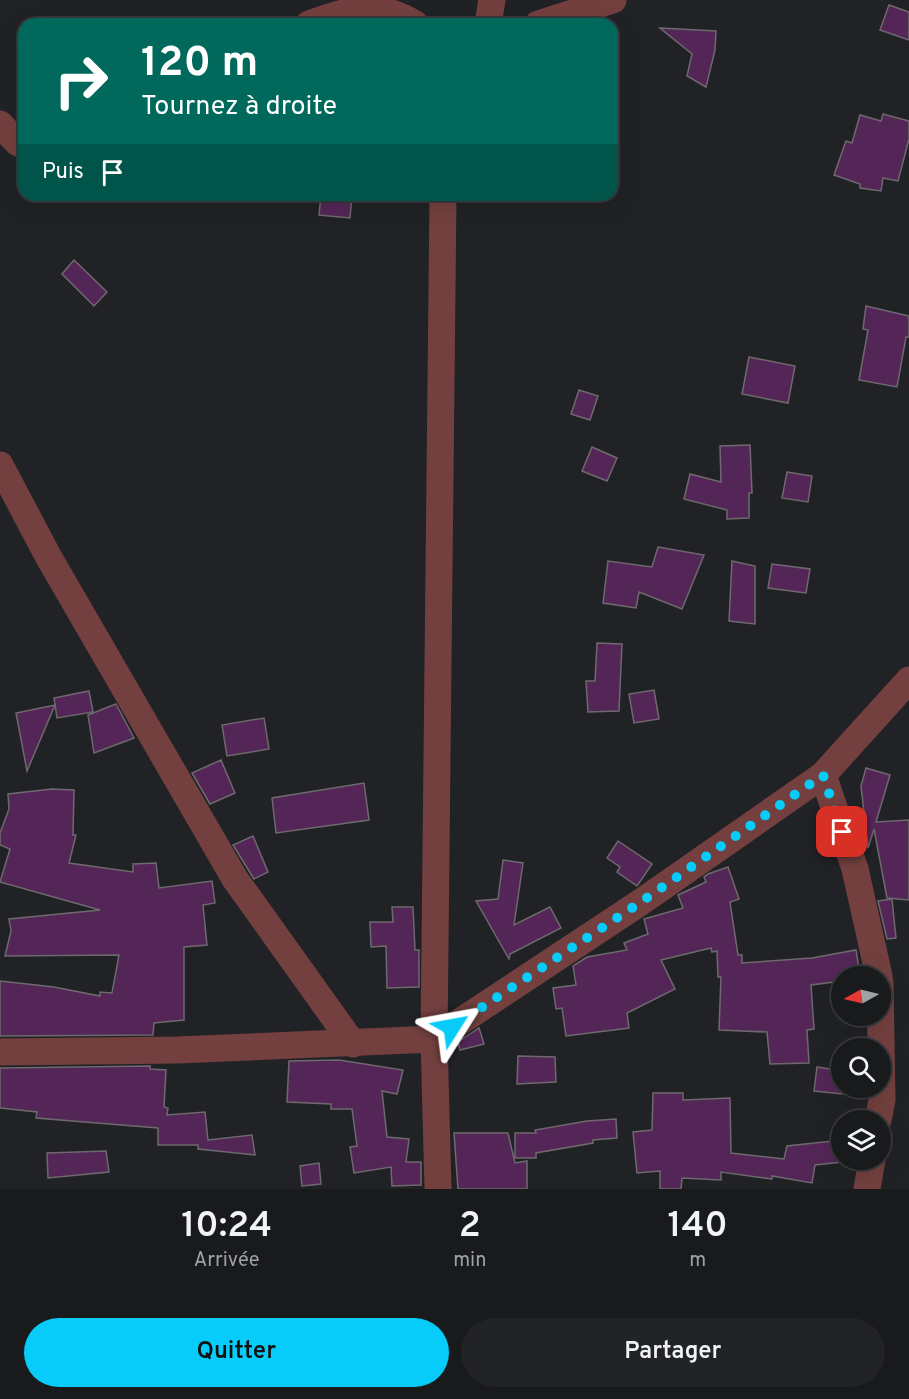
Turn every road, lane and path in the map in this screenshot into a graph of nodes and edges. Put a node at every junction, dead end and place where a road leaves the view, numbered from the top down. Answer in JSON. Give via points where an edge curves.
{"nodes":[{"id":1,"x":492,"y":0,"type":"edge"},
{"id":2,"x":613,"y":0,"type":"edge"},
{"id":3,"x":325,"y":18,"type":"edge"},
{"id":4,"x":406,"y":18,"type":"edge"},
{"id":5,"x":489,"y":18,"type":"edge"},
{"id":6,"x":557,"y":18,"type":"edge"},
{"id":7,"x":0,"y":124,"type":"edge"},
{"id":8,"x":18,"y":143,"type":"edge"},
{"id":9,"x":443,"y":201,"type":"edge"},
{"id":10,"x":0,"y":465,"type":"edge"},
{"id":11,"x":909,"y":680,"type":"edge"},
{"id":12,"x":823,"y":775,"type":"junction"},
{"id":13,"x":877,"y":966,"type":"edge"},
{"id":14,"x":881,"y":1026,"type":"edge"},
{"id":15,"x":434,"y":1039,"type":"junction"},
{"id":16,"x":353,"y":1044,"type":"junction"},
{"id":17,"x":0,"y":1052,"type":"edge"},
{"id":18,"x":880,"y":1110,"type":"edge"},
{"id":19,"x":870,"y":1170,"type":"edge"},
{"id":20,"x":438,"y":1189,"type":"edge"},
{"id":21,"x":867,"y":1189,"type":"edge"}],
"edges":[{"from":1,"to":5,"type":"street"},
{"from":2,"to":6,"type":"street"},
{"from":3,"to":4,"type":"street","via":[[351,8],[397,12]]},
{"from":7,"to":8,"type":"street"},
{"from":9,"to":15,"type":"street"},
{"from":10,"to":16,"type":"street","via":[[48,556],[235,879]]},
{"from":11,"to":12,"type":"street"},
{"from":12,"to":13,"type":"street","via":[[855,869]]},
{"from":12,"to":15,"type":"street"},
{"from":14,"to":18,"type":"street"},
{"from":15,"to":16,"type":"street"},
{"from":15,"to":20,"type":"street"},
{"from":16,"to":17,"type":"street"},
{"from":19,"to":21,"type":"street"}]}
